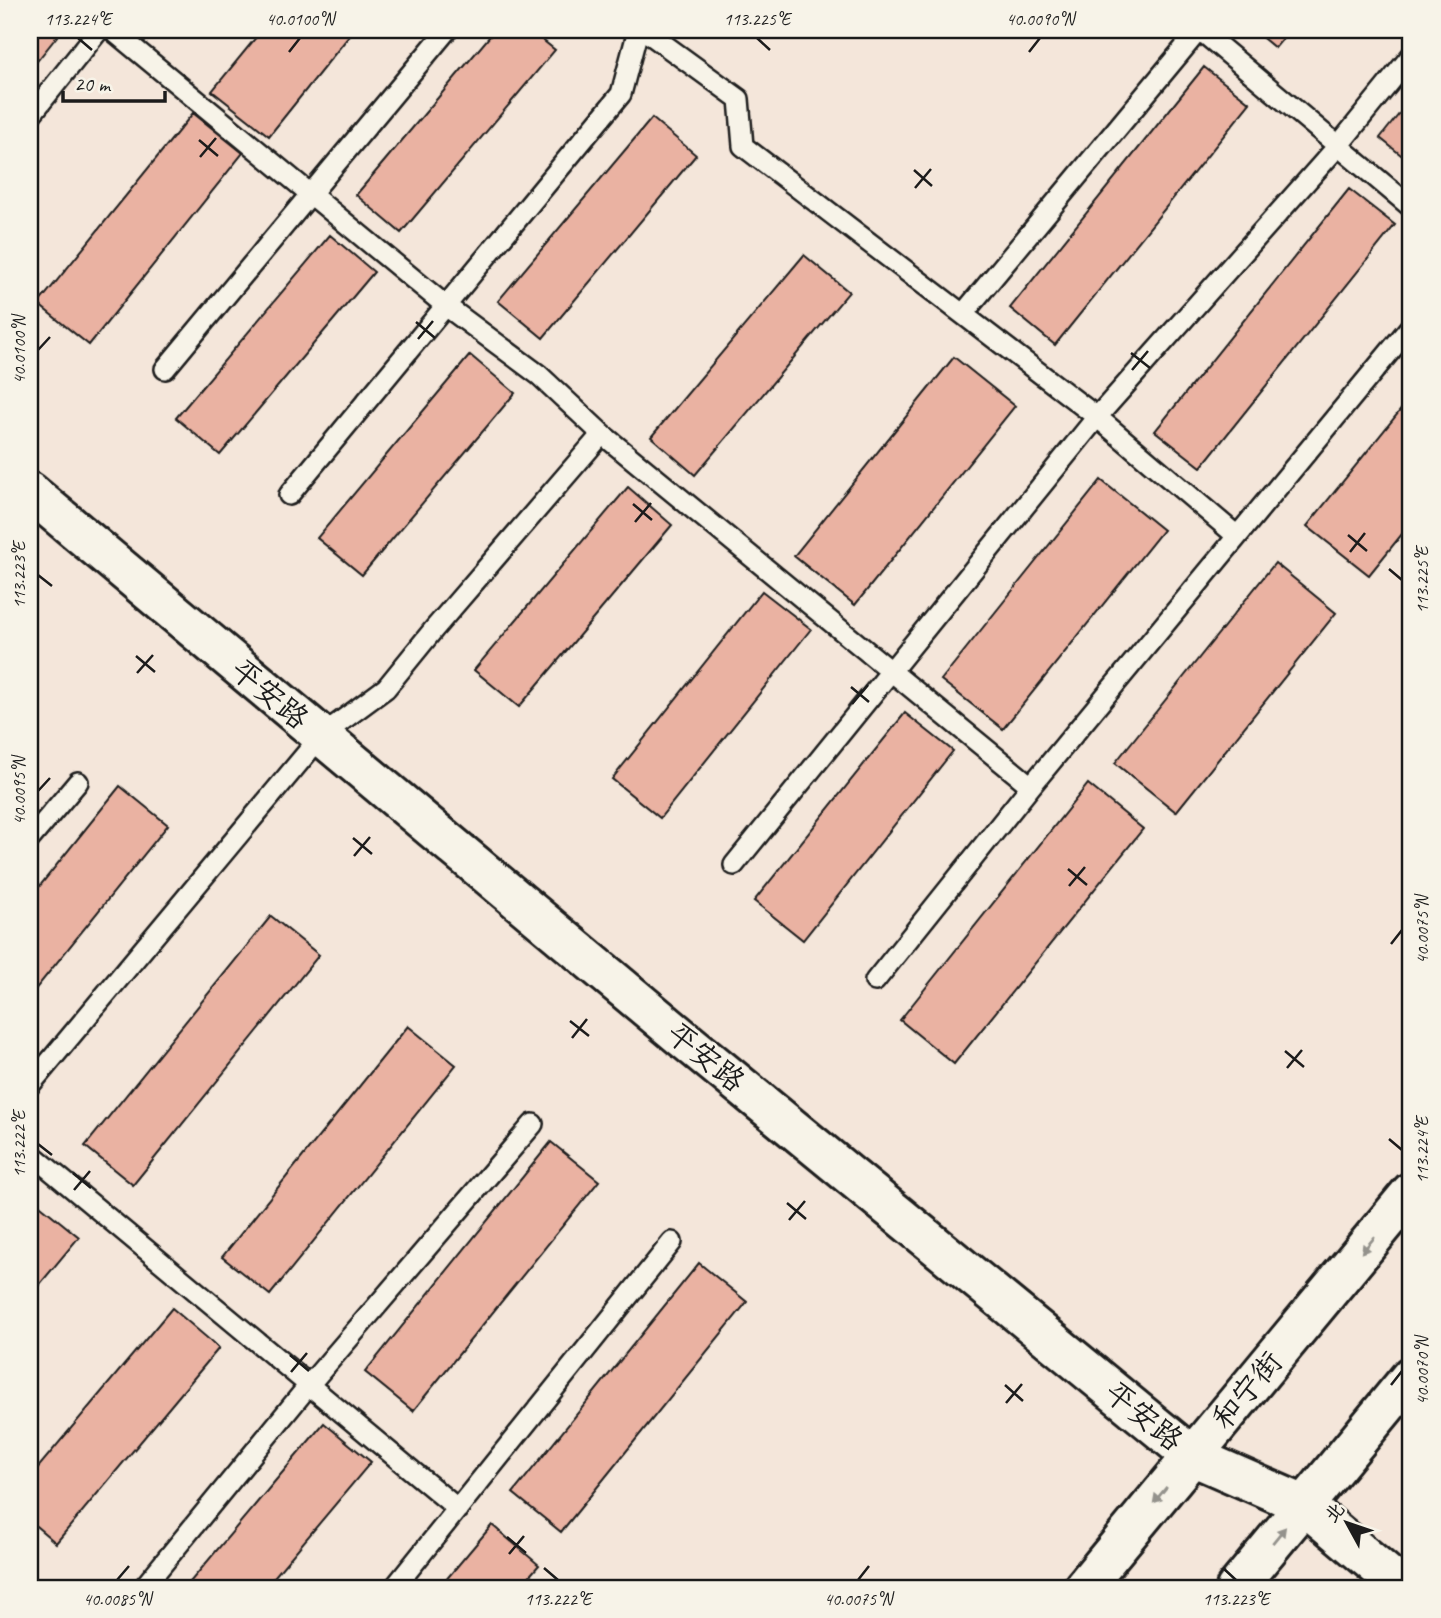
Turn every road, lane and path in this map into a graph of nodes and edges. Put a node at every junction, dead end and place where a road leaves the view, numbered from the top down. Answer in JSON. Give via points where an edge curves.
{"nodes":[{"id":1,"x":99,"y":30,"type":"edge"},
{"id":2,"x":112,"y":30,"type":"edge"},
{"id":3,"x":447,"y":30,"type":"edge"},
{"id":4,"x":638,"y":30,"type":"edge"},
{"id":5,"x":644,"y":30,"type":"edge"},
{"id":6,"x":1199,"y":30,"type":"edge"},
{"id":7,"x":1411,"y":56,"type":"edge"},
{"id":8,"x":30,"y":116,"type":"edge"},
{"id":9,"x":1338,"y":146,"type":"junction"},
{"id":10,"x":310,"y":193,"type":"junction"},
{"id":11,"x":1411,"y":207,"type":"edge"},
{"id":12,"x":446,"y":306,"type":"junction"},
{"id":13,"x":963,"y":314,"type":"junction"},
{"id":14,"x":1411,"y":326,"type":"edge"},
{"id":15,"x":165,"y":369,"type":"dead end"},
{"id":16,"x":1097,"y":417,"type":"junction"},
{"id":17,"x":602,"y":434,"type":"junction"},
{"id":18,"x":30,"y":492,"type":"edge"},
{"id":19,"x":289,"y":495,"type":"dead end"},
{"id":20,"x":1237,"y":536,"type":"junction"},
{"id":21,"x":890,"y":671,"type":"junction"},
{"id":22,"x":321,"y":736,"type":"junction"},
{"id":23,"x":78,"y":782,"type":"dead end"},
{"id":24,"x":1031,"y":786,"type":"junction"},
{"id":25,"x":30,"y":839,"type":"edge"},
{"id":26,"x":734,"y":865,"type":"dead end"},
{"id":27,"x":875,"y":981,"type":"dead end"},
{"id":28,"x":30,"y":1085,"type":"edge"},
{"id":29,"x":533,"y":1124,"type":"dead end"},
{"id":30,"x":30,"y":1153,"type":"edge"},
{"id":31,"x":1411,"y":1192,"type":"edge"},
{"id":32,"x":672,"y":1242,"type":"dead end"},
{"id":33,"x":1411,"y":1376,"type":"edge"},
{"id":34,"x":309,"y":1385,"type":"junction"},
{"id":35,"x":1192,"y":1456,"type":"junction"},
{"id":36,"x":1304,"y":1505,"type":"junction"},
{"id":37,"x":458,"y":1508,"type":"junction"},
{"id":38,"x":143,"y":1588,"type":"edge"},
{"id":39,"x":394,"y":1588,"type":"edge"},
{"id":40,"x":1083,"y":1588,"type":"edge"},
{"id":41,"x":1236,"y":1588,"type":"edge"},
{"id":42,"x":1403,"y":1588,"type":"edge"}],
"edges":[{"from":1,"to":8,"type":"lane"},
{"from":2,"to":10,"type":"lane"},
{"from":3,"to":10,"type":"lane"},
{"from":4,"to":12,"type":"lane","via":[[621,94]]},
{"from":5,"to":13,"type":"lane","via":[[739,99],[743,146]]},
{"from":6,"to":9,"type":"lane"},
{"from":6,"to":13,"type":"lane"},
{"from":7,"to":9,"type":"lane"},
{"from":9,"to":11,"type":"lane"},
{"from":9,"to":16,"type":"lane"},
{"from":10,"to":12,"type":"lane"},
{"from":10,"to":15,"type":"lane"},
{"from":12,"to":17,"type":"lane","via":[[539,374]]},
{"from":12,"to":19,"type":"lane"},
{"from":13,"to":16,"type":"lane"},
{"from":14,"to":20,"type":"lane"},
{"from":16,"to":20,"type":"lane"},
{"from":16,"to":21,"type":"lane"},
{"from":17,"to":21,"type":"lane"},
{"from":17,"to":22,"type":"lane","via":[[386,688]]},
{"from":18,"to":22,"type":"street","name":"平安路"},
{"from":20,"to":24,"type":"lane"},
{"from":21,"to":24,"type":"lane"},
{"from":21,"to":26,"type":"lane"},
{"from":22,"to":28,"type":"lane"},
{"from":22,"to":35,"type":"street","name":"平安路"},
{"from":23,"to":25,"type":"lane"},
{"from":24,"to":27,"type":"lane"},
{"from":29,"to":34,"type":"lane"},
{"from":30,"to":34,"type":"lane"},
{"from":31,"to":35,"type":"street","name":"和宁街","one_way":true},
{"from":32,"to":37,"type":"lane"},
{"from":33,"to":36,"type":"street"},
{"from":34,"to":37,"type":"lane"},
{"from":34,"to":38,"type":"lane"},
{"from":35,"to":36,"type":"street","name":"平安路"},
{"from":35,"to":40,"type":"street","name":"和宁街","one_way":true},
{"from":41,"to":36,"type":"street","one_way":true},
{"from":36,"to":42,"type":"street","name":"平安路"},
{"from":37,"to":39,"type":"lane"}]}
